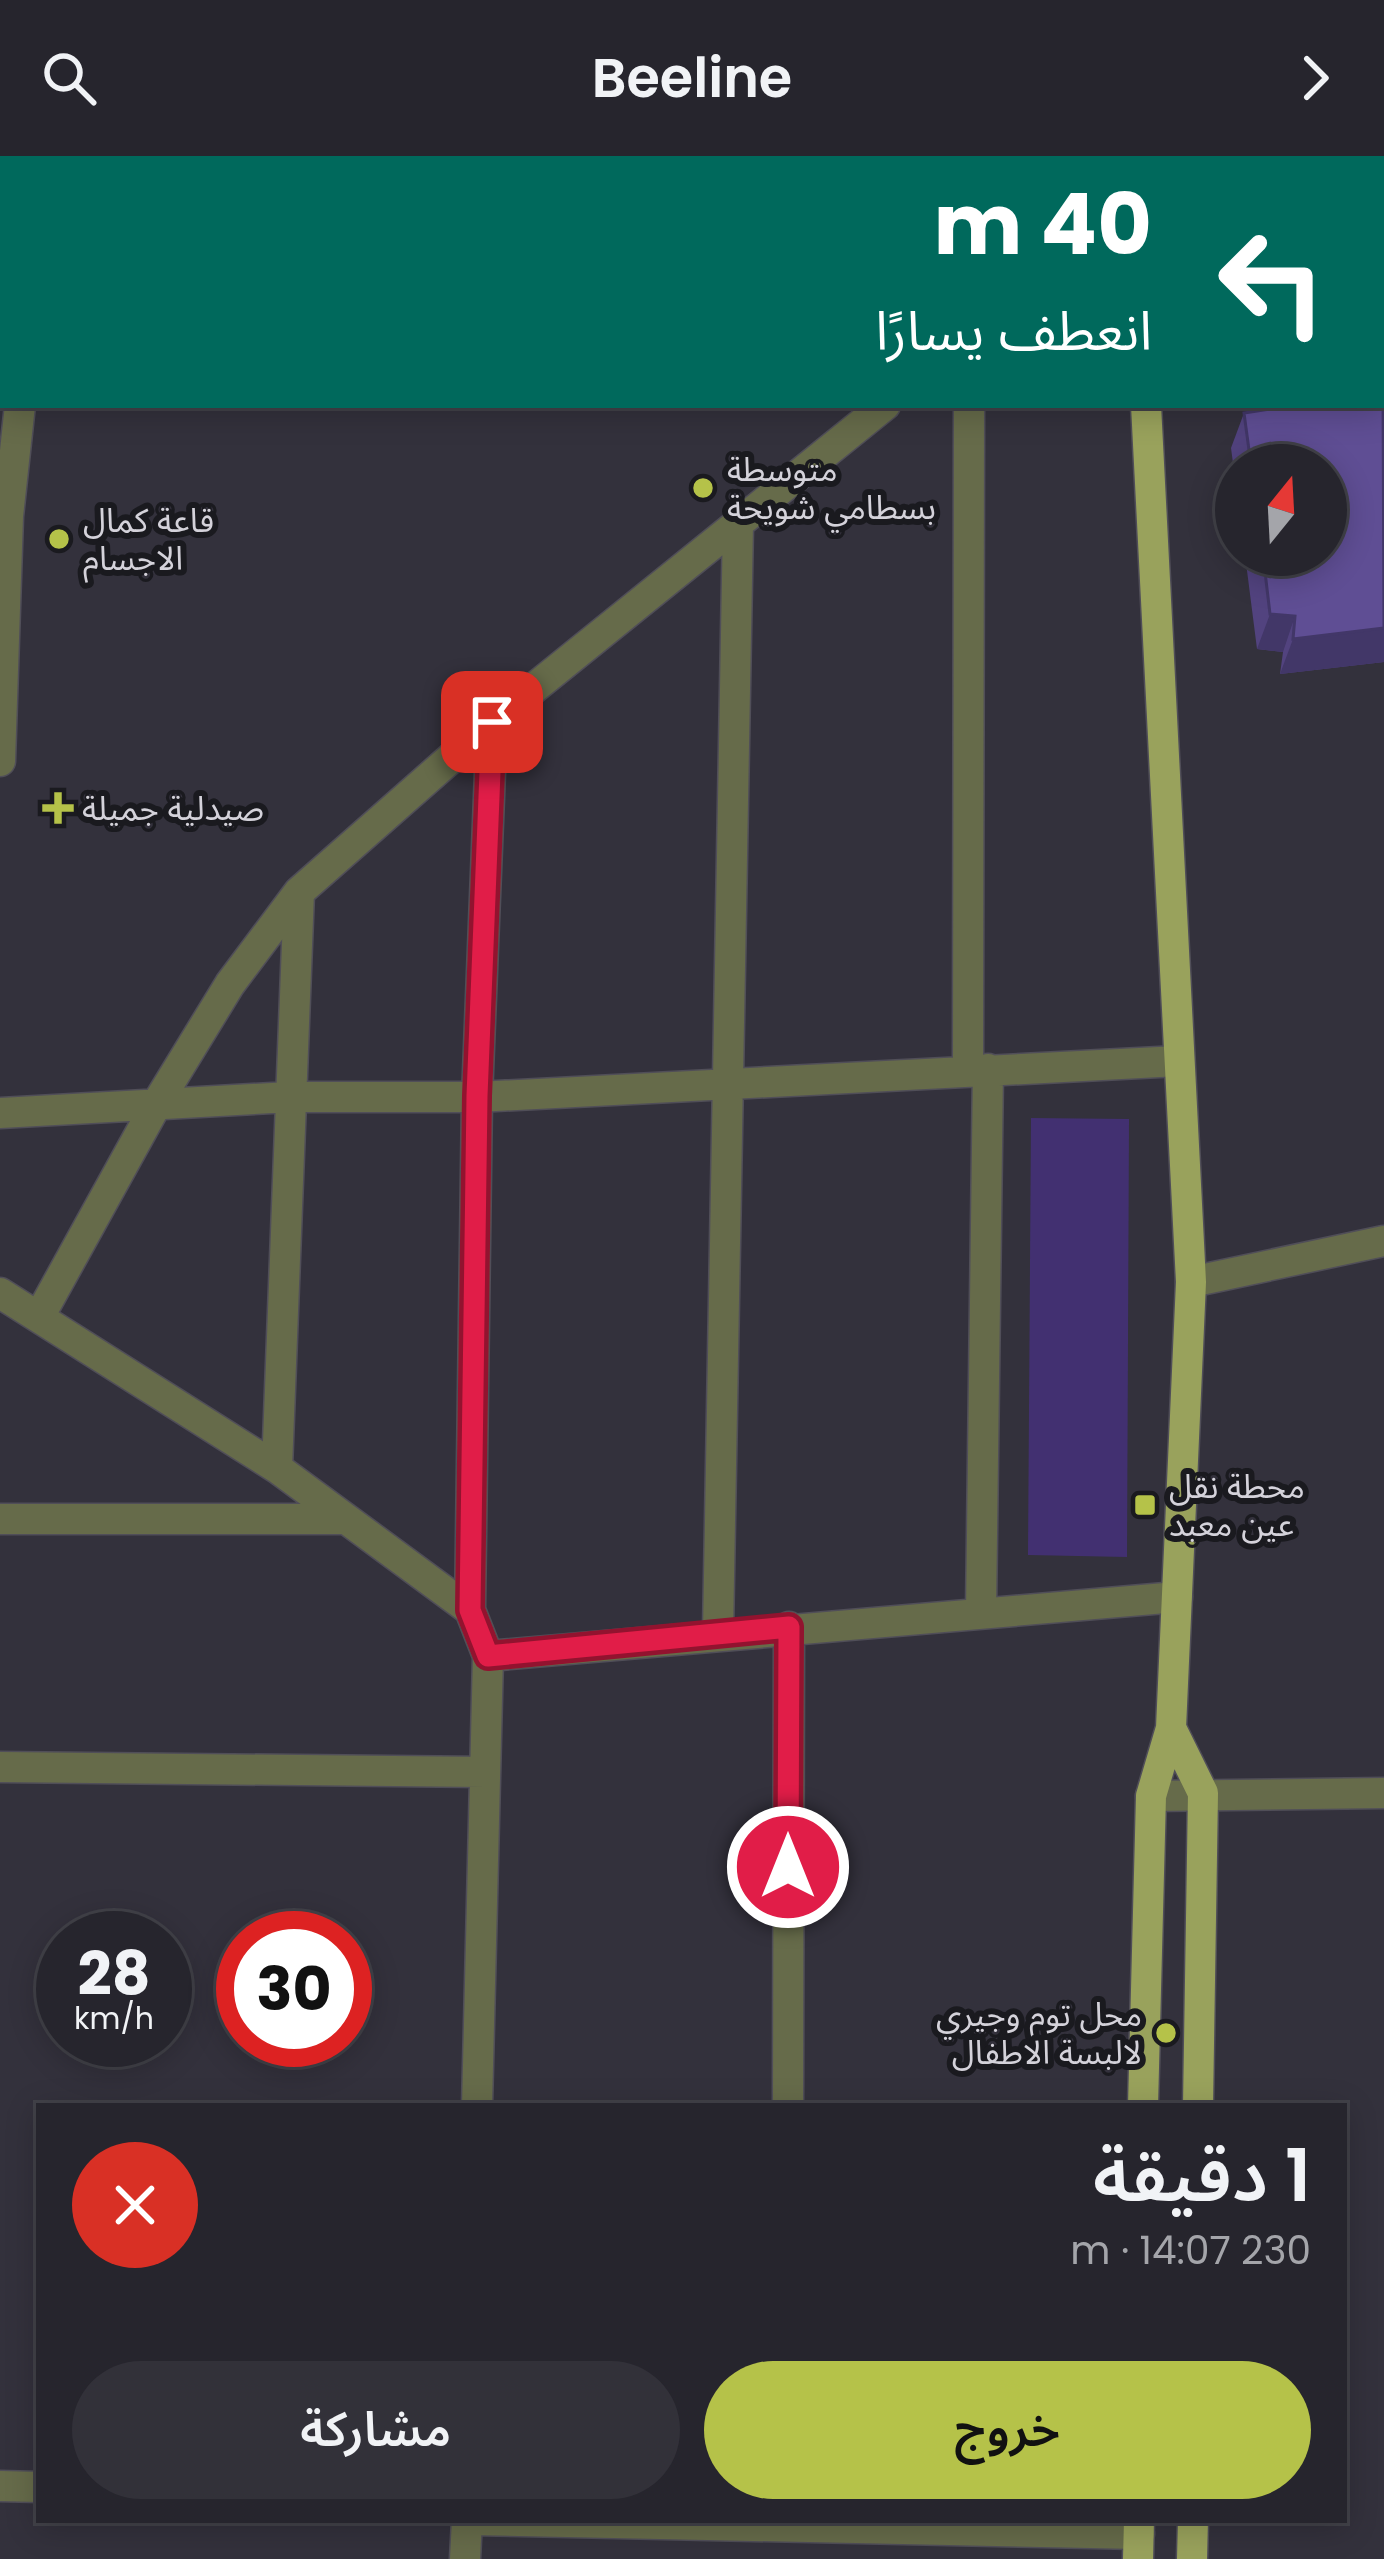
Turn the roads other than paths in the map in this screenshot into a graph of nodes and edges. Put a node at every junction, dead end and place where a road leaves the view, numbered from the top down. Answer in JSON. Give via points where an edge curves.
{"nodes":[{"id":1,"x":20,"y":408,"type":"edge"},
{"id":2,"x":881,"y":408,"type":"edge"},
{"id":3,"x":969,"y":408,"type":"edge"},
{"id":4,"x":1146,"y":408,"type":"edge"},
{"id":5,"x":4,"y":516,"type":"edge"},
{"id":6,"x":738,"y":523,"type":"junction"},
{"id":7,"x":492,"y":722,"type":"junction"},
{"id":8,"x":0,"y":761,"type":"edge"},
{"id":9,"x":298,"y":892,"type":"junction"},
{"id":10,"x":1179,"y":1061,"type":"junction"},
{"id":11,"x":978,"y":1068,"type":"junction"},
{"id":12,"x":724,"y":1081,"type":"junction"},
{"id":13,"x":477,"y":1096,"type":"junction"},
{"id":14,"x":290,"y":1097,"type":"junction"},
{"id":15,"x":156,"y":1105,"type":"junction"},
{"id":16,"x":0,"y":1113,"type":"edge"},
{"id":17,"x":1384,"y":1241,"type":"edge"},
{"id":18,"x":1191,"y":1282,"type":"junction"},
{"id":19,"x":0,"y":1293,"type":"edge"},
{"id":20,"x":39,"y":1317,"type":"junction"},
{"id":21,"x":277,"y":1468,"type":"junction"},
{"id":22,"x":0,"y":1519,"type":"edge"},
{"id":23,"x":346,"y":1520,"type":"junction"},
{"id":24,"x":1177,"y":1597,"type":"junction"},
{"id":25,"x":470,"y":1610,"type":"junction"},
{"id":26,"x":982,"y":1612,"type":"junction"},
{"id":27,"x":789,"y":1627,"type":"junction"},
{"id":28,"x":718,"y":1632,"type":"junction"},
{"id":29,"x":488,"y":1656,"type":"junction"},
{"id":30,"x":1172,"y":1728,"type":"junction"},
{"id":31,"x":0,"y":1767,"type":"edge"},
{"id":32,"x":485,"y":1772,"type":"junction"},
{"id":33,"x":1203,"y":1793,"type":"junction"},
{"id":34,"x":1384,"y":1793,"type":"edge"},
{"id":35,"x":1151,"y":1796,"type":"junction"},
{"id":36,"x":478,"y":2103,"type":"edge"},
{"id":37,"x":788,"y":2103,"type":"edge"},
{"id":38,"x":1143,"y":2103,"type":"edge"},
{"id":39,"x":1198,"y":2103,"type":"edge"},
{"id":40,"x":0,"y":2486,"type":"edge"},
{"id":41,"x":36,"y":2487,"type":"edge"},
{"id":42,"x":469,"y":2523,"type":"edge"},
{"id":43,"x":786,"y":2523,"type":"edge"},
{"id":44,"x":1192,"y":2523,"type":"edge"},
{"id":45,"x":1139,"y":2538,"type":"edge"},
{"id":46,"x":465,"y":2559,"type":"edge"},
{"id":47,"x":1192,"y":2559,"type":"edge"}],
"edges":[{"from":1,"to":5,"type":"street"},
{"from":2,"to":6,"type":"street"},
{"from":3,"to":11,"type":"street"},
{"from":4,"to":10,"type":"main road"},
{"from":5,"to":8,"type":"street"},
{"from":6,"to":7,"type":"street"},
{"from":6,"to":12,"type":"street"},
{"from":7,"to":9,"type":"street"},
{"from":7,"to":13,"type":"street"},
{"from":9,"to":14,"type":"street"},
{"from":9,"to":15,"type":"street"},
{"from":10,"to":11,"type":"street"},
{"from":10,"to":18,"type":"main road"},
{"from":11,"to":12,"type":"street"},
{"from":11,"to":26,"type":"street"},
{"from":12,"to":13,"type":"street"},
{"from":12,"to":28,"type":"street"},
{"from":13,"to":14,"type":"street"},
{"from":13,"to":25,"type":"street"},
{"from":14,"to":15,"type":"street"},
{"from":14,"to":21,"type":"street"},
{"from":15,"to":16,"type":"street"},
{"from":15,"to":20,"type":"street"},
{"from":17,"to":18,"type":"street"},
{"from":18,"to":24,"type":"main road"},
{"from":19,"to":20,"type":"street"},
{"from":20,"to":21,"type":"street"},
{"from":21,"to":23,"type":"street"},
{"from":22,"to":23,"type":"street"},
{"from":23,"to":25,"type":"street"},
{"from":24,"to":26,"type":"street"},
{"from":24,"to":30,"type":"main road"},
{"from":25,"to":29,"type":"street"},
{"from":26,"to":27,"type":"street"},
{"from":27,"to":28,"type":"street"},
{"from":27,"to":37,"type":"street"},
{"from":28,"to":29,"type":"street"},
{"from":29,"to":32,"type":"street"},
{"from":30,"to":33,"type":"main road"},
{"from":30,"to":35,"type":"main road"},
{"from":31,"to":32,"type":"street"},
{"from":32,"to":36,"type":"street"},
{"from":33,"to":34,"type":"street"},
{"from":33,"to":35,"type":"street"},
{"from":33,"to":39,"type":"main road"},
{"from":35,"to":38,"type":"main road"},
{"from":40,"to":41,"type":"street"},
{"from":42,"to":46,"type":"street"},
{"from":43,"to":45,"type":"street"},
{"from":44,"to":47,"type":"main road"}]}
